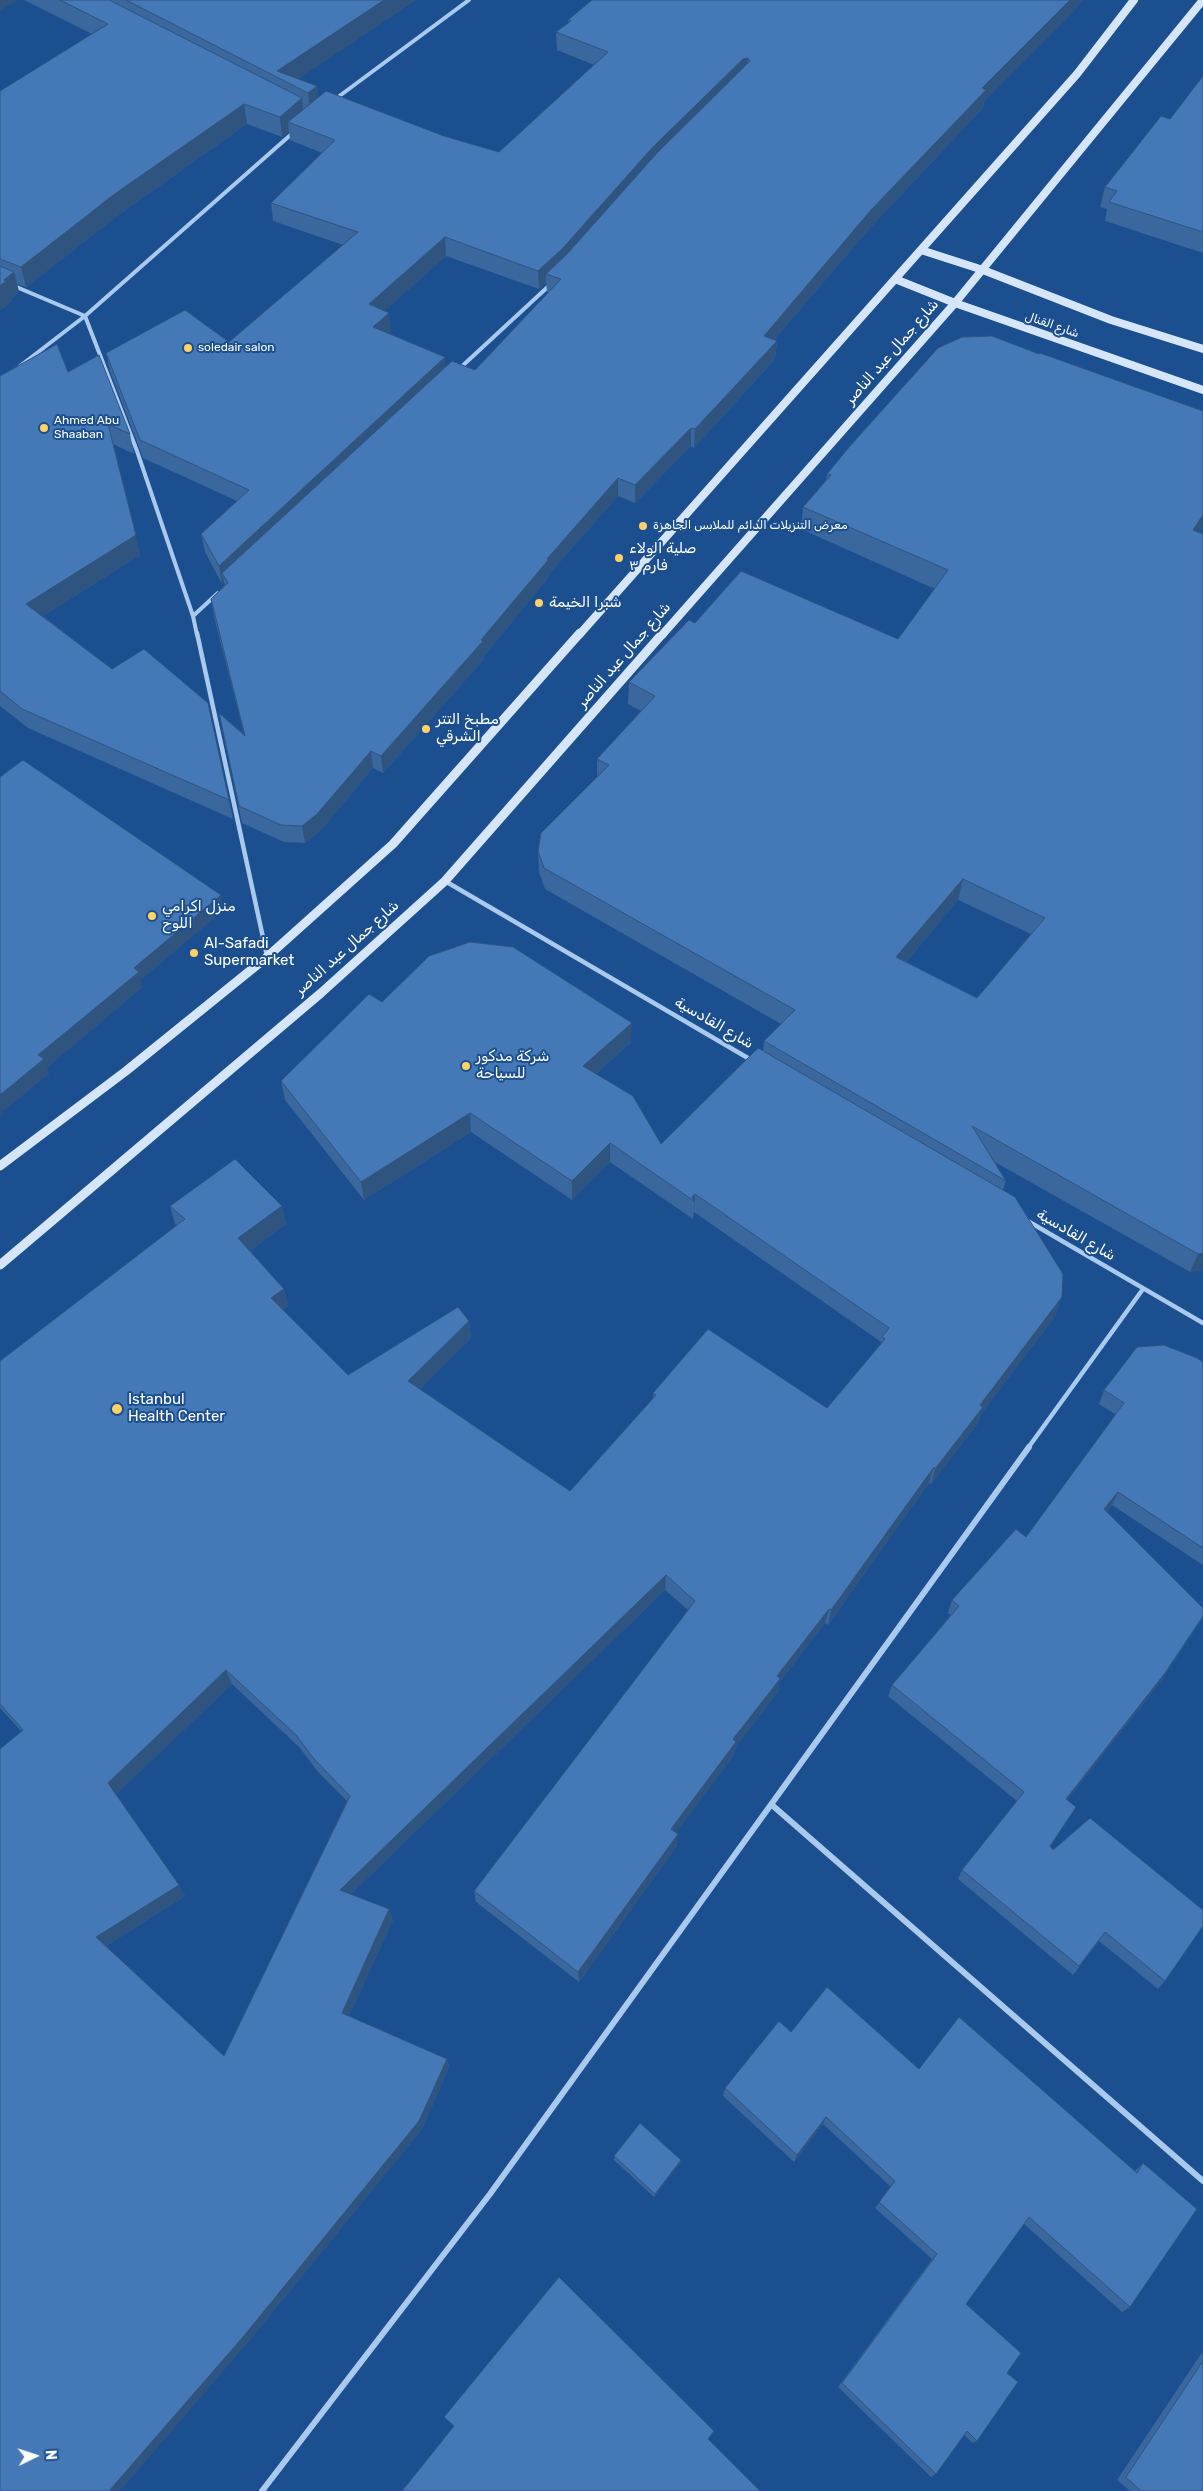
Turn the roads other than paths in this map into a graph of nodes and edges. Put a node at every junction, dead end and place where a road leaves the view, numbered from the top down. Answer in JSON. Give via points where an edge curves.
{"nodes":[{"id":1,"x":468,"y":0,"type":"edge"},
{"id":2,"x":1134,"y":0,"type":"edge"},
{"id":3,"x":1203,"y":0,"type":"edge"},
{"id":4,"x":327,"y":105,"type":"edge"},
{"id":5,"x":296,"y":130,"type":"edge"},
{"id":6,"x":921,"y":250,"type":"junction"},
{"id":7,"x":983,"y":270,"type":"junction"},
{"id":8,"x":559,"y":276,"type":"edge"},
{"id":9,"x":895,"y":279,"type":"junction"},
{"id":10,"x":0,"y":280,"type":"edge"},
{"id":11,"x":955,"y":303,"type":"junction"},
{"id":12,"x":85,"y":316,"type":"junction"},
{"id":13,"x":1203,"y":349,"type":"edge"},
{"id":14,"x":16,"y":369,"type":"edge"},
{"id":15,"x":456,"y":371,"type":"edge"},
{"id":16,"x":1203,"y":390,"type":"edge"},
{"id":17,"x":222,"y":589,"type":"edge"},
{"id":18,"x":192,"y":616,"type":"junction"},
{"id":19,"x":445,"y":881,"type":"junction"},
{"id":20,"x":267,"y":957,"type":"junction"},
{"id":21,"x":755,"y":1062,"type":"edge"},
{"id":22,"x":0,"y":1166,"type":"edge"},
{"id":23,"x":1023,"y":1218,"type":"edge"},
{"id":24,"x":0,"y":1265,"type":"edge"},
{"id":25,"x":1143,"y":1289,"type":"junction"},
{"id":26,"x":1203,"y":1323,"type":"edge"},
{"id":27,"x":772,"y":1805,"type":"junction"},
{"id":28,"x":1203,"y":2181,"type":"edge"},
{"id":29,"x":262,"y":2491,"type":"edge"}],
"edges":[{"from":1,"to":4,"type":"street"},
{"from":2,"to":6,"type":"main road","via":[[1077,74]]},
{"from":3,"to":7,"type":"main road","name":"شارع جمال عبد الناصر"},
{"from":5,"to":12,"type":"street"},
{"from":6,"to":7,"type":"main road","name":"شارع القنال"},
{"from":6,"to":9,"type":"main road"},
{"from":7,"to":11,"type":"main road","name":"شارع جمال عبد الناصر"},
{"from":7,"to":13,"type":"main road","name":"شارع القنال","via":[[1111,320]]},
{"from":8,"to":15,"type":"street"},
{"from":9,"to":11,"type":"main road","name":"شارع القنال"},
{"from":9,"to":20,"type":"main road","via":[[393,844]]},
{"from":10,"to":12,"type":"street"},
{"from":11,"to":16,"type":"main road","name":"شارع القنال"},
{"from":11,"to":19,"type":"main road","name":"شارع جمال عبد الناصر"},
{"from":12,"to":14,"type":"street"},
{"from":12,"to":18,"type":"street","via":[[137,451]]},
{"from":17,"to":18,"type":"street"},
{"from":18,"to":20,"type":"street"},
{"from":19,"to":21,"type":"street","name":"شارع القادسية"},
{"from":19,"to":24,"type":"main road","name":"شارع جمال عبد الناصر","via":[[321,993]]},
{"from":20,"to":22,"type":"main road","via":[[126,1071]]},
{"from":23,"to":25,"type":"street","name":"شارع القادسية"},
{"from":25,"to":26,"type":"street","name":"شارع القادسية"},
{"from":25,"to":27,"type":"street"},
{"from":27,"to":28,"type":"street"},
{"from":27,"to":29,"type":"street","via":[[490,2194]]}]}
